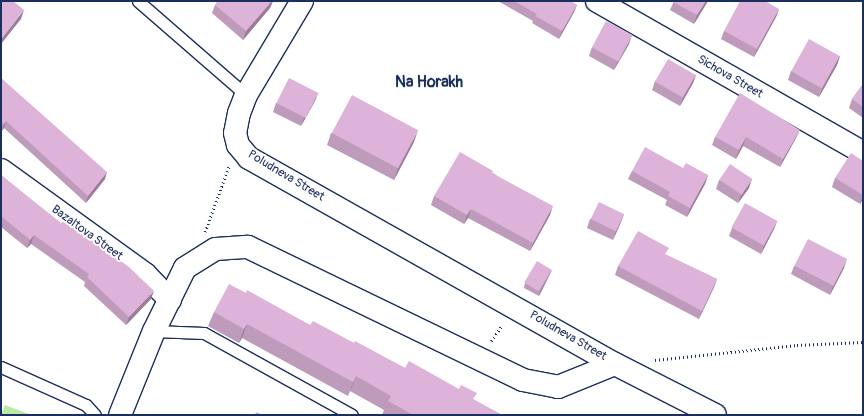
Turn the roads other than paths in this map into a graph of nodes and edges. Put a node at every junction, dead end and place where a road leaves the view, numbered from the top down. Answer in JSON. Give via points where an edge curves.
{"nodes":[{"id":1,"x":138,"y":1,"type":"edge"},
{"id":2,"x":302,"y":1,"type":"edge"},
{"id":3,"x":597,"y":1,"type":"edge"},
{"id":4,"x":246,"y":95,"type":"junction"},
{"id":5,"x":863,"y":153,"type":"edge"},
{"id":6,"x":1,"y":170,"type":"edge"},
{"id":7,"x":170,"y":300,"type":"junction"},
{"id":8,"x":154,"y":331,"type":"junction"},
{"id":9,"x":615,"y":364,"type":"junction"},
{"id":10,"x":1,"y":367,"type":"edge"},
{"id":11,"x":95,"y":415,"type":"edge"},
{"id":12,"x":120,"y":415,"type":"edge"},
{"id":13,"x":352,"y":415,"type":"edge"},
{"id":14,"x":715,"y":415,"type":"edge"}],
"edges":[{"from":1,"to":4,"type":"lane"},
{"from":2,"to":4,"type":"street","name":"Poludneva Street"},
{"from":3,"to":5,"type":"street","name":"Sichova Street"},
{"from":4,"to":9,"type":"street","name":"Poludneva Street","via":[[235,133],[238,145],[249,158]]},
{"from":6,"to":7,"type":"street","name":"Bazaltova Street","via":[[144,274]]},
{"from":7,"to":8,"type":"street","name":"Poludneva Street"},
{"from":7,"to":9,"type":"street","name":"Poludneva Street","via":[[185,268],[216,249],[248,247],[523,380],[558,387]]},
{"from":8,"to":12,"type":"street","name":"Poludneva Street"},
{"from":8,"to":13,"type":"lane","via":[[204,333]]},
{"from":9,"to":14,"type":"street"},
{"from":10,"to":11,"type":"lane","via":[[86,405]]}]}
